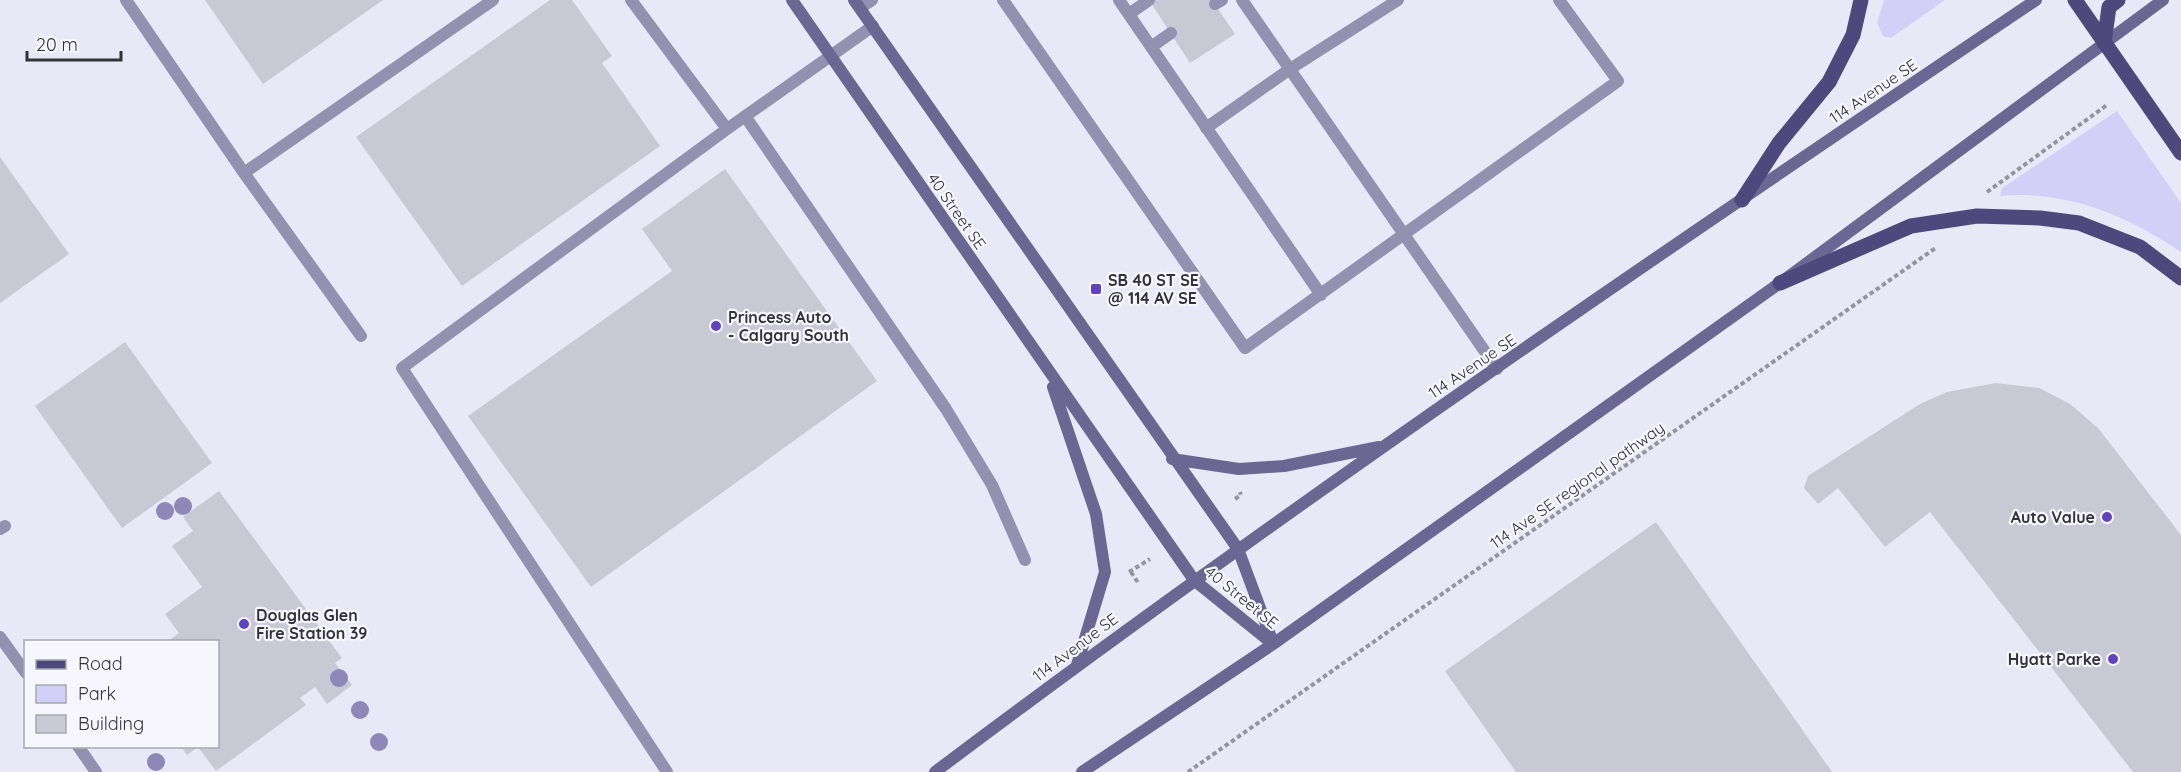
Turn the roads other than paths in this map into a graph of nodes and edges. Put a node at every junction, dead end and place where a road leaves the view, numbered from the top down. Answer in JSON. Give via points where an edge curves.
{"nodes":[{"id":1,"x":126,"y":0,"type":"edge"},
{"id":2,"x":493,"y":0,"type":"edge"},
{"id":3,"x":631,"y":0,"type":"edge"},
{"id":4,"x":792,"y":0,"type":"edge"},
{"id":5,"x":872,"y":0,"type":"edge"},
{"id":6,"x":1003,"y":0,"type":"edge"},
{"id":7,"x":1119,"y":0,"type":"edge"},
{"id":8,"x":1149,"y":0,"type":"edge"},
{"id":9,"x":1242,"y":0,"type":"edge"},
{"id":10,"x":1398,"y":0,"type":"edge"},
{"id":11,"x":1559,"y":0,"type":"edge"},
{"id":12,"x":1861,"y":0,"type":"edge"},
{"id":13,"x":2036,"y":0,"type":"edge"},
{"id":14,"x":2075,"y":0,"type":"edge"},
{"id":15,"x":2118,"y":0,"type":"edge"},
{"id":16,"x":2163,"y":0,"type":"edge"},
{"id":17,"x":857,"y":4,"type":"edge"},
{"id":18,"x":1129,"y":14,"type":"junction"},
{"id":19,"x":873,"y":26,"type":"junction"},
{"id":20,"x":1171,"y":33,"type":"dead end"},
{"id":21,"x":2104,"y":43,"type":"junction"},
{"id":22,"x":1151,"y":47,"type":"junction"},
{"id":23,"x":830,"y":56,"type":"junction"},
{"id":24,"x":1290,"y":69,"type":"junction"},
{"id":25,"x":745,"y":117,"type":"junction"},
{"id":26,"x":1206,"y":128,"type":"junction"},
{"id":27,"x":727,"y":129,"type":"junction"},
{"id":28,"x":2181,"y":153,"type":"edge"},
{"id":29,"x":244,"y":173,"type":"junction"},
{"id":30,"x":1742,"y":200,"type":"junction"},
{"id":31,"x":1405,"y":235,"type":"junction"},
{"id":32,"x":2181,"y":278,"type":"edge"},
{"id":33,"x":1780,"y":283,"type":"junction"},
{"id":34,"x":1321,"y":295,"type":"junction"},
{"id":35,"x":361,"y":336,"type":"dead end"},
{"id":36,"x":1497,"y":369,"type":"junction"},
{"id":37,"x":1047,"y":372,"type":"junction"},
{"id":38,"x":1383,"y":446,"type":"junction"},
{"id":39,"x":1172,"y":459,"type":"junction"},
{"id":40,"x":1238,"y":549,"type":"junction"},
{"id":41,"x":1025,"y":560,"type":"dead end"},
{"id":42,"x":1194,"y":580,"type":"junction"},
{"id":43,"x":0,"y":637,"type":"edge"},
{"id":44,"x":1273,"y":644,"type":"junction"},
{"id":45,"x":1077,"y":665,"type":"junction"},
{"id":46,"x":24,"y":670,"type":"edge"},
{"id":47,"x":79,"y":748,"type":"edge"},
{"id":48,"x":96,"y":772,"type":"edge"},
{"id":49,"x":667,"y":772,"type":"edge"},
{"id":50,"x":935,"y":772,"type":"edge"},
{"id":51,"x":1082,"y":772,"type":"edge"}],
"edges":[{"from":1,"to":29,"type":"street"},
{"from":2,"to":29,"type":"street"},
{"from":3,"to":27,"type":"street"},
{"from":4,"to":23,"type":"main road","name":"40 Street SE"},
{"from":5,"to":17,"type":"street"},
{"from":6,"to":34,"type":"street","via":[[1245,348]]},
{"from":7,"to":18,"type":"street"},
{"from":8,"to":18,"type":"street"},
{"from":9,"to":24,"type":"street"},
{"from":10,"to":24,"type":"street"},
{"from":11,"to":31,"type":"street","via":[[1618,81]]},
{"from":12,"to":30,"type":"main road","via":[[1853,35],[1829,82],[1779,143]]},
{"from":13,"to":30,"type":"main road","name":"114 Avenue SE"},
{"from":14,"to":21,"type":"main road"},
{"from":15,"to":21,"type":"main road","via":[[2109,7]]},
{"from":16,"to":21,"type":"main road"},
{"from":17,"to":19,"type":"main road","name":"40 Street SE"},
{"from":18,"to":22,"type":"street"},
{"from":19,"to":23,"type":"street"},
{"from":19,"to":39,"type":"main road","name":"40 Street SE"},
{"from":20,"to":22,"type":"street"},
{"from":21,"to":28,"type":"main road"},
{"from":21,"to":33,"type":"main road"},
{"from":22,"to":26,"type":"street"},
{"from":23,"to":25,"type":"street"},
{"from":23,"to":37,"type":"main road","name":"40 Street SE"},
{"from":24,"to":26,"type":"street"},
{"from":24,"to":31,"type":"street"},
{"from":25,"to":27,"type":"street"},
{"from":25,"to":41,"type":"street","via":[[946,410],[992,485]]},
{"from":26,"to":34,"type":"street"},
{"from":27,"to":49,"type":"street","via":[[402,368]]},
{"from":29,"to":35,"type":"street"},
{"from":30,"to":36,"type":"main road","name":"114 Avenue SE"},
{"from":31,"to":34,"type":"street"},
{"from":31,"to":36,"type":"street"},
{"from":32,"to":33,"type":"main road","via":[[2140,247],[2079,223],[1977,216],[1911,226]]},
{"from":33,"to":44,"type":"main road"},
{"from":36,"to":38,"type":"main road","name":"114 Avenue SE"},
{"from":37,"to":42,"type":"main road","name":"40 Street SE"},
{"from":37,"to":45,"type":"main road","via":[[1096,514],[1105,572]]},
{"from":38,"to":39,"type":"main road","via":[[1284,466],[1239,469]]},
{"from":38,"to":40,"type":"main road","name":"114 Avenue SE"},
{"from":39,"to":40,"type":"main road","name":"40 Street SE"},
{"from":40,"to":42,"type":"main road","name":"114 Avenue SE"},
{"from":40,"to":44,"type":"main road","name":"40 Street SE"},
{"from":42,"to":44,"type":"main road","name":"40 Street SE"},
{"from":42,"to":45,"type":"main road","name":"114 Avenue SE"},
{"from":43,"to":46,"type":"street"},
{"from":44,"to":51,"type":"main road"},
{"from":45,"to":50,"type":"main road","name":"114 Avenue SE"},
{"from":47,"to":48,"type":"street"}]}
